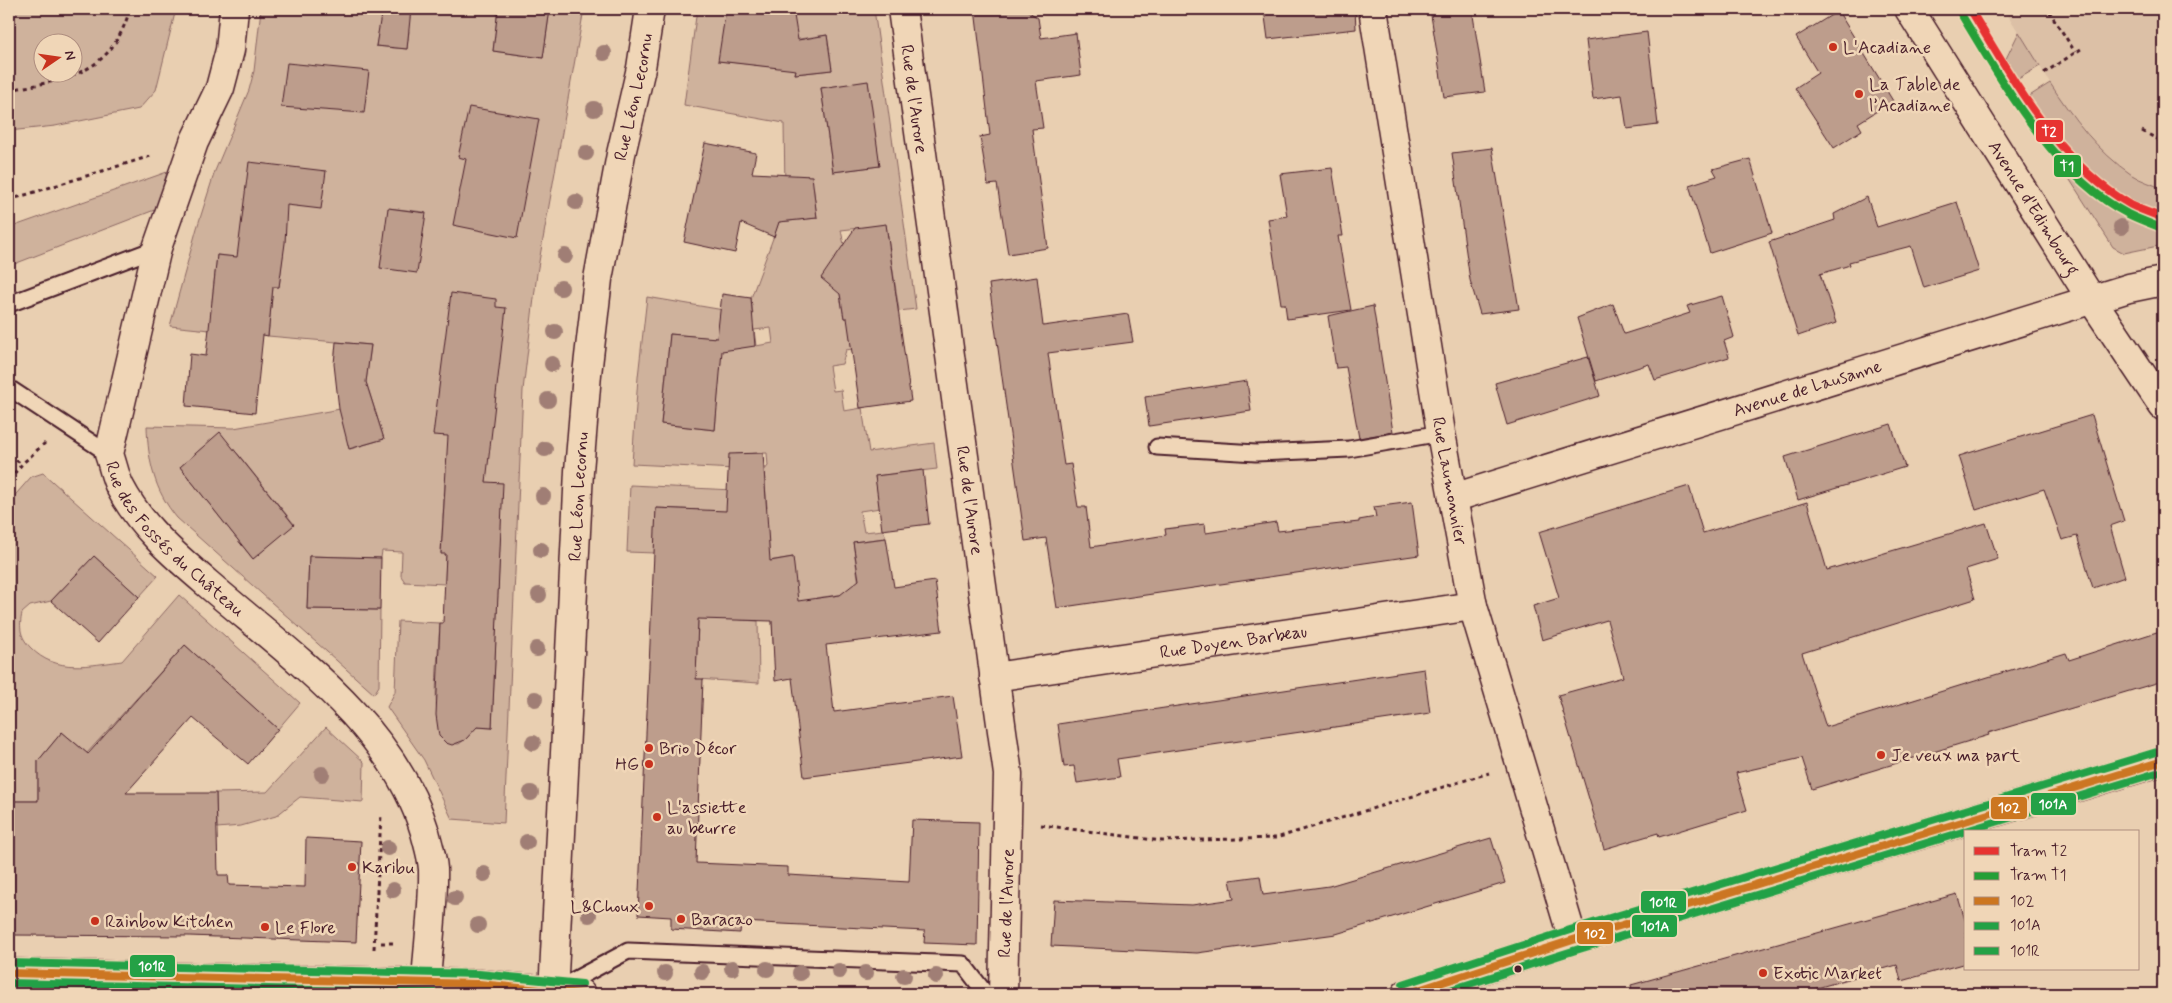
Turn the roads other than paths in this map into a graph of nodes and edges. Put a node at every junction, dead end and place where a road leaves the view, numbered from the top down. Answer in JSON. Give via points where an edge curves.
{"nodes":[{"id":1,"x":234,"y":9,"type":"edge"},
{"id":2,"x":650,"y":9,"type":"edge"},
{"id":3,"x":902,"y":9,"type":"edge"},
{"id":4,"x":1373,"y":9,"type":"edge"},
{"id":5,"x":1908,"y":9,"type":"edge"},
{"id":6,"x":157,"y":248,"type":"junction"},
{"id":7,"x":2163,"y":281,"type":"edge"},
{"id":8,"x":2092,"y":300,"type":"junction"},
{"id":9,"x":9,"y":304,"type":"edge"},
{"id":10,"x":9,"y":388,"type":"edge"},
{"id":11,"x":2163,"y":406,"type":"edge"},
{"id":12,"x":1441,"y":433,"type":"junction"},
{"id":13,"x":1157,"y":447,"type":"dead end"},
{"id":14,"x":109,"y":454,"type":"junction"},
{"id":15,"x":1453,"y":498,"type":"junction"},
{"id":16,"x":1473,"y":606,"type":"junction"},
{"id":17,"x":994,"y":677,"type":"junction"},
{"id":18,"x":2163,"y":761,"type":"edge"},
{"id":19,"x":1573,"y":940,"type":"junction"},
{"id":20,"x":9,"y":973,"type":"edge"},
{"id":21,"x":426,"y":982,"type":"junction"},
{"id":22,"x":553,"y":993,"type":"edge"},
{"id":23,"x":581,"y":994,"type":"edge"},
{"id":24,"x":986,"y":994,"type":"edge"},
{"id":25,"x":1003,"y":994,"type":"edge"},
{"id":26,"x":1408,"y":994,"type":"edge"}],
"edges":[{"from":1,"to":6,"type":"street","name":"Rue des Fossés du Château","via":[[230,50],[220,88],[194,142]]},
{"from":2,"to":22,"type":"street","name":"Rue Léon Lecornu","via":[[598,279],[587,374],[579,471]]},
{"from":3,"to":17,"type":"street","name":"Rue de l'Aurore"},
{"from":4,"to":12,"type":"street","name":"Rue Laumonnier"},
{"from":5,"to":8,"type":"street","name":"Avenue d'Edimbourg"},
{"from":6,"to":9,"type":"lane"},
{"from":6,"to":14,"type":"street","name":"Rue des Fossés du Château"},
{"from":7,"to":8,"type":"street","name":"Avenue de Lausanne"},
{"from":8,"to":11,"type":"street","name":"Avenue d'Edimbourg"},
{"from":8,"to":15,"type":"street","name":"Avenue de Lausanne"},
{"from":10,"to":14,"type":"lane"},
{"from":12,"to":13,"type":"lane","via":[[1349,449],[1256,453]]},
{"from":12,"to":15,"type":"street","name":"Rue Laumonnier"},
{"from":14,"to":21,"type":"street","name":"Rue des Fossés du Château","via":[[119,486],[168,550],[327,688],[365,728],[399,773],[413,797],[433,868]]},
{"from":15,"to":16,"type":"street","name":"Rue Laumonnier"},
{"from":16,"to":17,"type":"street","name":"Rue Doyen Barbeau"},
{"from":16,"to":19,"type":"street","name":"Rue Laumonnier"},
{"from":17,"to":25,"type":"street","name":"Rue de l'Aurore","via":[[1008,774]]},
{"from":18,"to":19,"type":"street"},
{"from":19,"to":26,"type":"street"},
{"from":20,"to":21,"type":"street"},
{"from":21,"to":22,"type":"street","via":[[479,984]]},
{"from":22,"to":23,"type":"street"},
{"from":22,"to":24,"type":"lane","via":[[628,951],[963,964]]}]}
